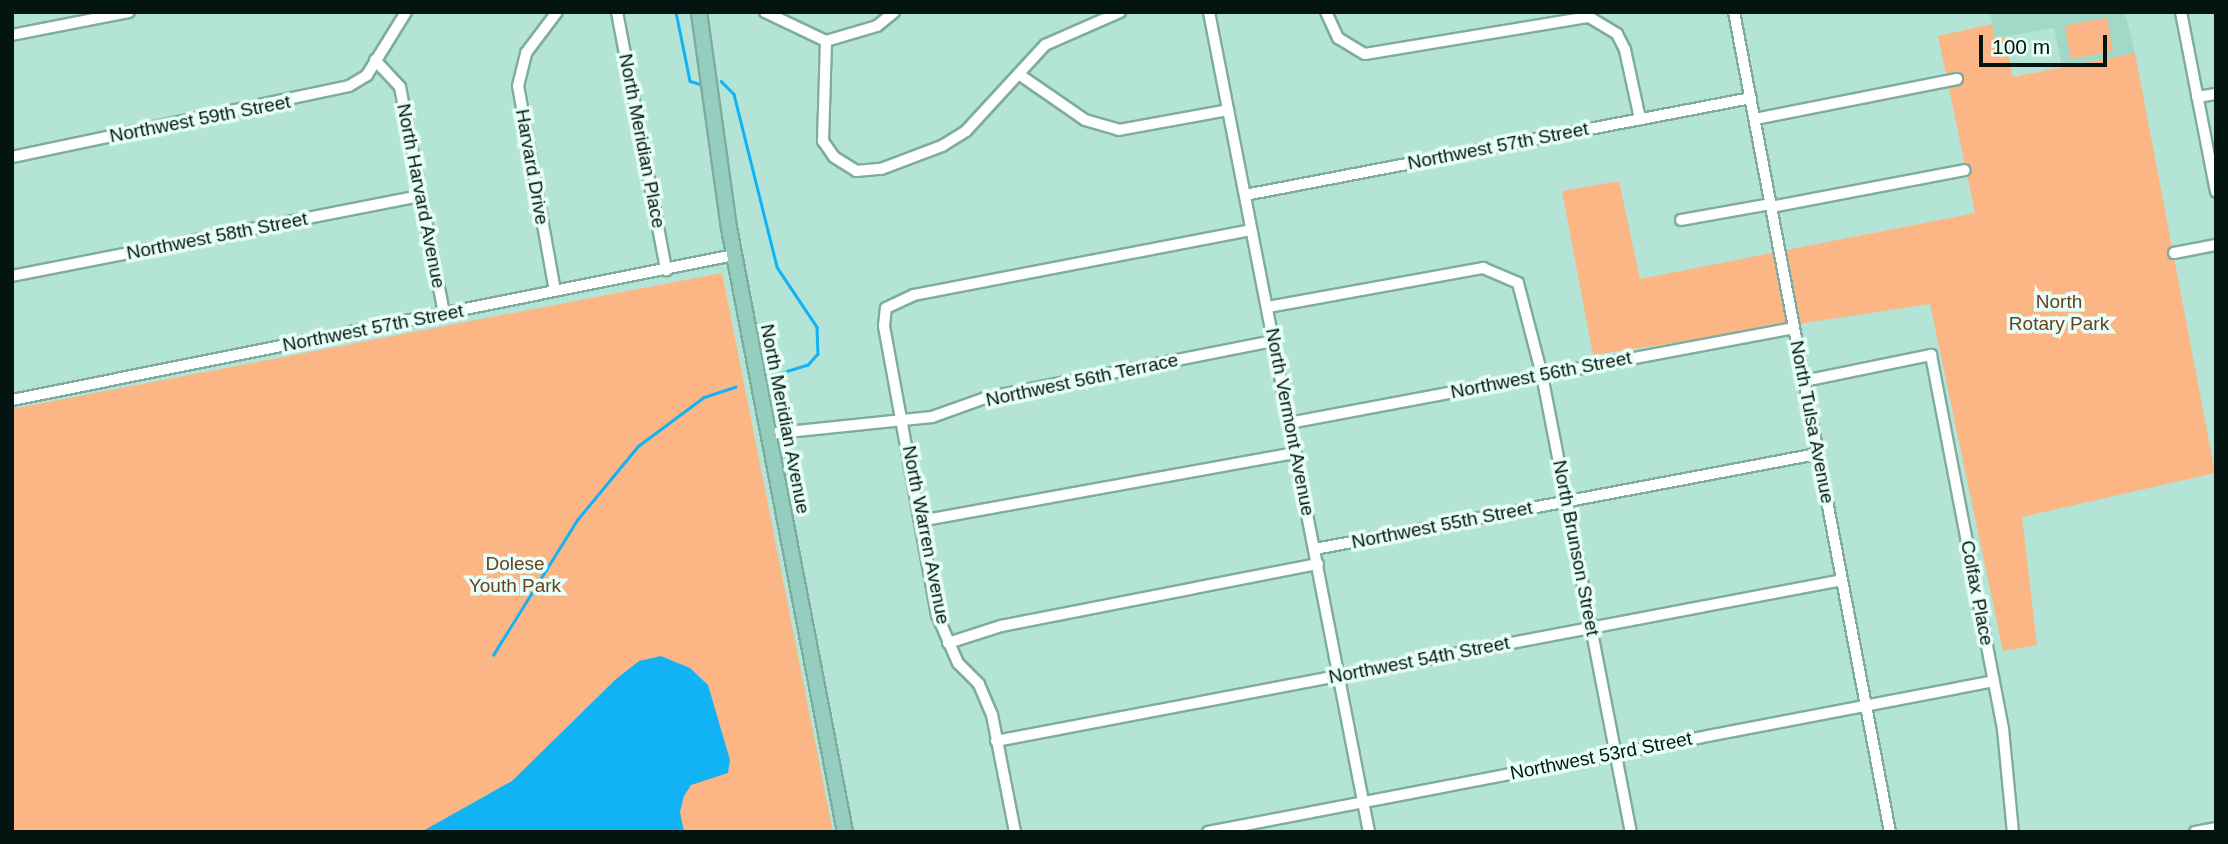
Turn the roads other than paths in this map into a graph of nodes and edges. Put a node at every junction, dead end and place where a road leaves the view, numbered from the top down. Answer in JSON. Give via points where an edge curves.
{"nodes":[{"id":1,"x":129,"y":12,"type":"edge"},
{"id":2,"x":406,"y":12,"type":"edge"},
{"id":3,"x":557,"y":12,"type":"edge"},
{"id":4,"x":617,"y":12,"type":"edge"},
{"id":5,"x":701,"y":12,"type":"edge"},
{"id":6,"x":766,"y":12,"type":"edge"},
{"id":7,"x":894,"y":12,"type":"edge"},
{"id":8,"x":1121,"y":12,"type":"edge"},
{"id":9,"x":1209,"y":12,"type":"edge"},
{"id":10,"x":1326,"y":12,"type":"edge"},
{"id":11,"x":2182,"y":12,"type":"edge"},
{"id":12,"x":1737,"y":13,"type":"edge"},
{"id":13,"x":12,"y":35,"type":"edge"},
{"id":14,"x":826,"y":41,"type":"junction"},
{"id":15,"x":376,"y":60,"type":"junction"},
{"id":16,"x":1020,"y":75,"type":"junction"},
{"id":17,"x":1957,"y":79,"type":"dead end"},
{"id":18,"x":2216,"y":94,"type":"edge"},
{"id":19,"x":2197,"y":97,"type":"junction"},
{"id":20,"x":1751,"y":98,"type":"junction"},
{"id":21,"x":1228,"y":110,"type":"junction"},
{"id":22,"x":1640,"y":119,"type":"junction"},
{"id":23,"x":1755,"y":119,"type":"junction"},
{"id":24,"x":12,"y":157,"type":"edge"},
{"id":25,"x":1965,"y":170,"type":"dead end"},
{"id":26,"x":2216,"y":192,"type":"edge"},
{"id":27,"x":1245,"y":195,"type":"junction"},
{"id":28,"x":421,"y":196,"type":"junction"},
{"id":29,"x":1771,"y":205,"type":"junction"},
{"id":30,"x":1681,"y":220,"type":"dead end"},
{"id":31,"x":1251,"y":230,"type":"junction"},
{"id":32,"x":2216,"y":245,"type":"edge"},
{"id":33,"x":2174,"y":253,"type":"dead end"},
{"id":34,"x":734,"y":255,"type":"junction"},
{"id":35,"x":666,"y":270,"type":"junction"},
{"id":36,"x":12,"y":276,"type":"edge"},
{"id":37,"x":555,"y":291,"type":"junction"},
{"id":38,"x":1268,"y":307,"type":"junction"},
{"id":39,"x":444,"y":314,"type":"junction"},
{"id":40,"x":1794,"y":328,"type":"junction"},
{"id":41,"x":1272,"y":341,"type":"junction"},
{"id":42,"x":1542,"y":375,"type":"junction"},
{"id":43,"x":1804,"y":381,"type":"junction"},
{"id":44,"x":12,"y":400,"type":"edge"},
{"id":45,"x":905,"y":420,"type":"junction"},
{"id":46,"x":1289,"y":423,"type":"junction"},
{"id":47,"x":768,"y":434,"type":"junction"},
{"id":48,"x":1296,"y":453,"type":"junction"},
{"id":49,"x":1817,"y":454,"type":"junction"},
{"id":50,"x":1567,"y":502,"type":"junction"},
{"id":51,"x":920,"y":521,"type":"junction"},
{"id":52,"x":1315,"y":550,"type":"junction"},
{"id":53,"x":1318,"y":564,"type":"junction"},
{"id":54,"x":1842,"y":580,"type":"junction"},
{"id":55,"x":1591,"y":627,"type":"junction"},
{"id":56,"x":948,"y":643,"type":"junction"},
{"id":57,"x":1338,"y":675,"type":"junction"},
{"id":58,"x":1994,"y":681,"type":"junction"},
{"id":59,"x":1866,"y":705,"type":"junction"},
{"id":60,"x":996,"y":741,"type":"junction"},
{"id":61,"x":1618,"y":753,"type":"junction"},
{"id":62,"x":1363,"y":802,"type":"junction"},
{"id":63,"x":2216,"y":828,"type":"edge"},
{"id":64,"x":845,"y":832,"type":"edge"},
{"id":65,"x":1015,"y":832,"type":"edge"},
{"id":66,"x":1208,"y":832,"type":"edge"},
{"id":67,"x":1368,"y":832,"type":"edge"},
{"id":68,"x":1631,"y":832,"type":"edge"},
{"id":69,"x":1889,"y":832,"type":"edge"},
{"id":70,"x":2013,"y":832,"type":"edge"},
{"id":71,"x":2195,"y":832,"type":"edge"}],
"edges":[{"from":1,"to":13,"type":"street"},
{"from":2,"to":15,"type":"street"},
{"from":3,"to":37,"type":"street","name":"Harvard Drive","via":[[527,53],[518,86]]},
{"from":4,"to":35,"type":"street","name":"North Meridian Place"},
{"from":5,"to":34,"type":"main road","name":"North Meridian Avenue"},
{"from":6,"to":14,"type":"street"},
{"from":7,"to":14,"type":"street","via":[[877,26]]},
{"from":8,"to":16,"type":"street","via":[[1045,45]]},
{"from":9,"to":21,"type":"street","name":"North Vermont Avenue"},
{"from":10,"to":22,"type":"street","via":[[1338,38],[1365,54],[1589,17],[1617,34],[1625,50]]},
{"from":11,"to":19,"type":"street"},
{"from":12,"to":20,"type":"street","name":"North Tulsa Avenue"},
{"from":14,"to":16,"type":"street","via":[[823,141],[834,157],[856,172],[881,169],[943,146],[966,131]]},
{"from":15,"to":24,"type":"street","name":"Northwest 59th Street","via":[[367,75],[349,86],[318,95]]},
{"from":15,"to":28,"type":"street","name":"North Harvard Avenue","via":[[400,88]]},
{"from":16,"to":21,"type":"street","via":[[1084,120],[1119,130]]},
{"from":17,"to":23,"type":"street"},
{"from":18,"to":19,"type":"street"},
{"from":19,"to":26,"type":"street"},
{"from":20,"to":22,"type":"street","name":"Northwest 57th Street"},
{"from":20,"to":23,"type":"street","name":"North Tulsa Avenue"},
{"from":21,"to":27,"type":"street","name":"North Vermont Avenue"},
{"from":22,"to":27,"type":"street","name":"Northwest 57th Street"},
{"from":23,"to":29,"type":"street","name":"North Tulsa Avenue"},
{"from":25,"to":29,"type":"street"},
{"from":27,"to":31,"type":"street","name":"North Vermont Avenue"},
{"from":28,"to":36,"type":"street","name":"Northwest 58th Street"},
{"from":28,"to":39,"type":"street","name":"North Harvard Avenue"},
{"from":29,"to":30,"type":"street"},
{"from":29,"to":40,"type":"street","name":"North Tulsa Avenue"},
{"from":31,"to":38,"type":"street","name":"North Vermont Avenue"},
{"from":31,"to":45,"type":"street","name":"North Warren Avenue","via":[[914,295],[886,308],[884,326]]},
{"from":32,"to":33,"type":"street"},
{"from":34,"to":35,"type":"street","name":"Northwest 57th Street"},
{"from":34,"to":47,"type":"main road","name":"North Meridian Avenue"},
{"from":35,"to":37,"type":"street","name":"Northwest 57th Street"},
{"from":37,"to":39,"type":"street","name":"Northwest 57th Street"},
{"from":38,"to":41,"type":"street","name":"North Vermont Avenue"},
{"from":38,"to":42,"type":"street","name":"North Brunson Street","via":[[1483,268],[1518,283],[1528,306]]},
{"from":39,"to":44,"type":"street","name":"Northwest 57th Street"},
{"from":40,"to":42,"type":"street","name":"Northwest 56th Street"},
{"from":40,"to":43,"type":"street","name":"North Tulsa Avenue"},
{"from":41,"to":45,"type":"street","name":"Northwest 56th Terrace","via":[[1022,389]]},
{"from":41,"to":46,"type":"street","name":"North Vermont Avenue"},
{"from":42,"to":46,"type":"street","name":"Northwest 56th Street"},
{"from":42,"to":50,"type":"street","name":"North Brunson Street"},
{"from":43,"to":49,"type":"street","name":"North Tulsa Avenue"},
{"from":43,"to":58,"type":"street","name":"Colfax Place","via":[[1931,355]]},
{"from":45,"to":47,"type":"street","name":"Northwest 56th Terrace"},
{"from":45,"to":51,"type":"street","name":"North Warren Avenue"},
{"from":46,"to":48,"type":"street","name":"North Vermont Avenue"},
{"from":47,"to":64,"type":"main road","name":"North Meridian Avenue"},
{"from":48,"to":51,"type":"street"},
{"from":48,"to":52,"type":"street","name":"North Vermont Avenue"},
{"from":49,"to":50,"type":"street","name":"Northwest 55th Street"},
{"from":49,"to":54,"type":"street","name":"North Tulsa Avenue"},
{"from":50,"to":52,"type":"street","name":"Northwest 55th Street"},
{"from":50,"to":55,"type":"street","name":"North Brunson Street"},
{"from":51,"to":56,"type":"street","name":"North Warren Avenue"},
{"from":52,"to":53,"type":"street","name":"North Vermont Avenue"},
{"from":53,"to":56,"type":"street","via":[[1001,626]]},
{"from":53,"to":57,"type":"street","name":"North Vermont Avenue"},
{"from":54,"to":55,"type":"street","name":"Northwest 54th Street"},
{"from":54,"to":59,"type":"street","name":"North Tulsa Avenue"},
{"from":55,"to":57,"type":"street","name":"Northwest 54th Street"},
{"from":55,"to":61,"type":"street","name":"North Brunson Street"},
{"from":56,"to":60,"type":"street","name":"North Warren Avenue","via":[[958,663],[979,684]]},
{"from":57,"to":60,"type":"street","name":"Northwest 54th Street"},
{"from":57,"to":62,"type":"street","name":"North Vermont Avenue"},
{"from":58,"to":59,"type":"street","name":"Northwest 53rd Street"},
{"from":58,"to":70,"type":"street","name":"Colfax Place"},
{"from":59,"to":61,"type":"street","name":"Northwest 53rd Street"},
{"from":59,"to":69,"type":"street","name":"North Tulsa Avenue"},
{"from":60,"to":65,"type":"street","name":"North Warren Avenue"},
{"from":61,"to":62,"type":"street","name":"Northwest 53rd Street"},
{"from":61,"to":68,"type":"street","name":"North Brunson Street"},
{"from":62,"to":66,"type":"street","name":"Northwest 53rd Street"},
{"from":62,"to":67,"type":"street","name":"North Vermont Avenue"},
{"from":63,"to":71,"type":"street"}]}
